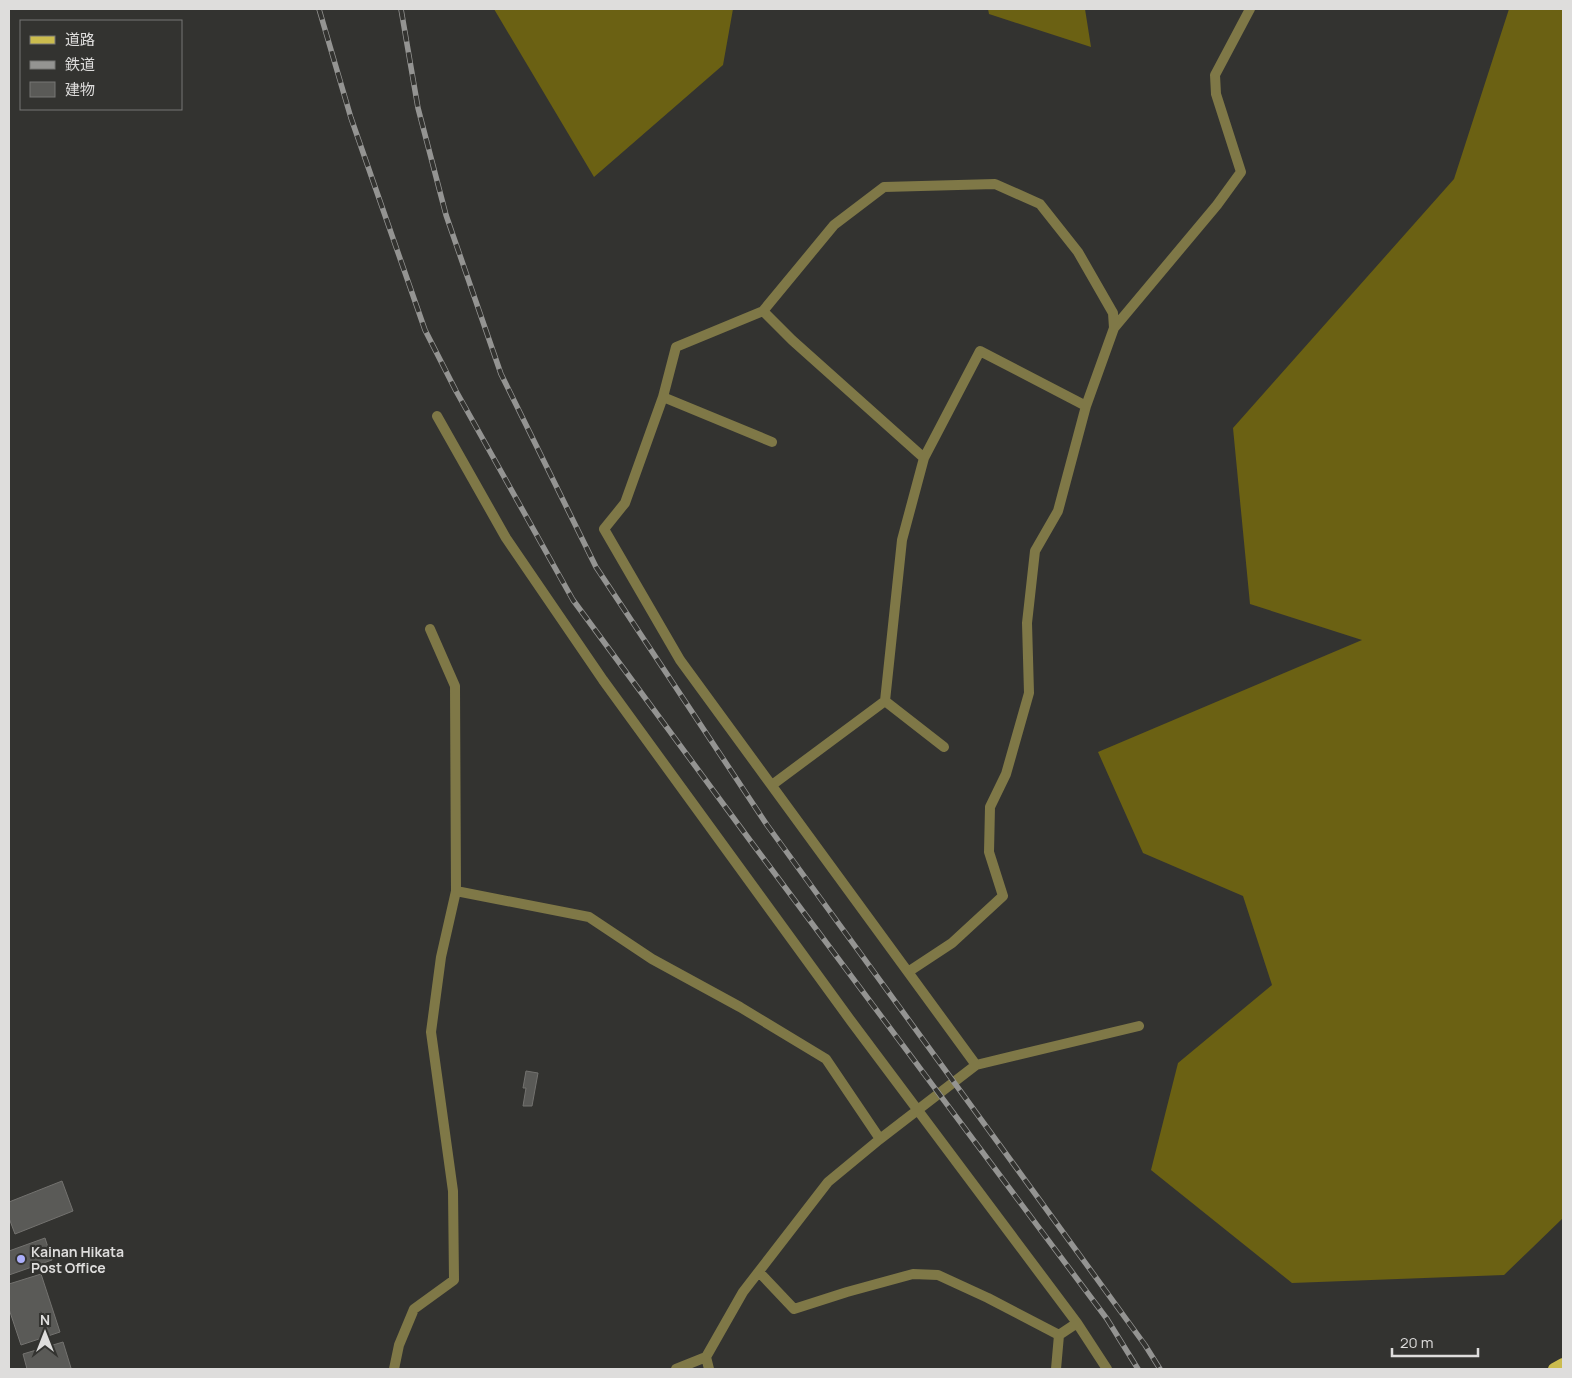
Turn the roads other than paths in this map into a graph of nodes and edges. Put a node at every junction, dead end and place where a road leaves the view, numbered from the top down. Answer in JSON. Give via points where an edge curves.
{"nodes":[{"id":1,"x":1250,"y":9,"type":"edge"},
{"id":2,"x":763,"y":311,"type":"junction"},
{"id":3,"x":1114,"y":328,"type":"junction"},
{"id":4,"x":663,"y":397,"type":"junction"},
{"id":5,"x":1086,"y":406,"type":"junction"},
{"id":6,"x":437,"y":416,"type":"dead end"},
{"id":7,"x":772,"y":442,"type":"dead end"},
{"id":8,"x":924,"y":458,"type":"junction"},
{"id":9,"x":430,"y":629,"type":"dead end"},
{"id":10,"x":885,"y":701,"type":"junction"},
{"id":11,"x":944,"y":747,"type":"dead end"},
{"id":12,"x":772,"y":785,"type":"junction"},
{"id":13,"x":456,"y":891,"type":"junction"},
{"id":14,"x":908,"y":972,"type":"junction"},
{"id":15,"x":1139,"y":1026,"type":"dead end"},
{"id":16,"x":976,"y":1065,"type":"junction"},
{"id":17,"x":918,"y":1110,"type":"junction"},
{"id":18,"x":880,"y":1139,"type":"junction"},
{"id":19,"x":759,"y":1272,"type":"junction"},
{"id":20,"x":1077,"y":1323,"type":"junction"},
{"id":21,"x":1059,"y":1335,"type":"junction"},
{"id":22,"x":706,"y":1357,"type":"junction"},
{"id":23,"x":1563,"y":1364,"type":"edge"},
{"id":24,"x":394,"y":1369,"type":"edge"},
{"id":25,"x":676,"y":1369,"type":"edge"},
{"id":26,"x":709,"y":1369,"type":"edge"},
{"id":27,"x":1056,"y":1369,"type":"edge"},
{"id":28,"x":1107,"y":1369,"type":"edge"},
{"id":29,"x":1554,"y":1369,"type":"edge"}],
"edges":[{"from":1,"to":3,"type":"street","via":[[1215,75],[1216,94],[1241,172]]},
{"from":2,"to":3,"type":"street","via":[[834,225],[884,186],[995,184],[1040,204],[1078,252],[1113,313]]},
{"from":2,"to":4,"type":"street","via":[[676,347]]},
{"from":2,"to":8,"type":"street"},
{"from":3,"to":5,"type":"street"},
{"from":4,"to":7,"type":"street"},
{"from":4,"to":12,"type":"street","via":[[625,503],[604,529],[680,660]]},
{"from":5,"to":8,"type":"street","via":[[980,351]]},
{"from":5,"to":14,"type":"street","via":[[1058,511],[1035,551],[1026,622],[1028,693],[1006,774],[990,807],[989,852],[1003,896],[952,943]]},
{"from":6,"to":17,"type":"street","via":[[506,538],[603,680]]},
{"from":8,"to":10,"type":"street","via":[[902,540]]},
{"from":9,"to":13,"type":"street","via":[[455,686]]},
{"from":10,"to":11,"type":"street"},
{"from":10,"to":12,"type":"street"},
{"from":12,"to":14,"type":"street"},
{"from":13,"to":18,"type":"street","via":[[589,917],[652,959],[826,1058]]},
{"from":13,"to":24,"type":"street","via":[[441,957],[431,1032],[453,1191],[454,1280],[414,1309],[398,1345]]},
{"from":14,"to":16,"type":"street"},
{"from":15,"to":16,"type":"street"},
{"from":16,"to":17,"type":"street"},
{"from":17,"to":18,"type":"street"},
{"from":17,"to":20,"type":"street"},
{"from":18,"to":19,"type":"street","via":[[828,1182]]},
{"from":19,"to":21,"type":"street","via":[[794,1309],[912,1274],[938,1275]]},
{"from":19,"to":22,"type":"street"},
{"from":20,"to":21,"type":"street"},
{"from":20,"to":28,"type":"street"},
{"from":21,"to":27,"type":"street"},
{"from":22,"to":25,"type":"street"},
{"from":22,"to":26,"type":"street"},
{"from":23,"to":29,"type":"main road"}]}
